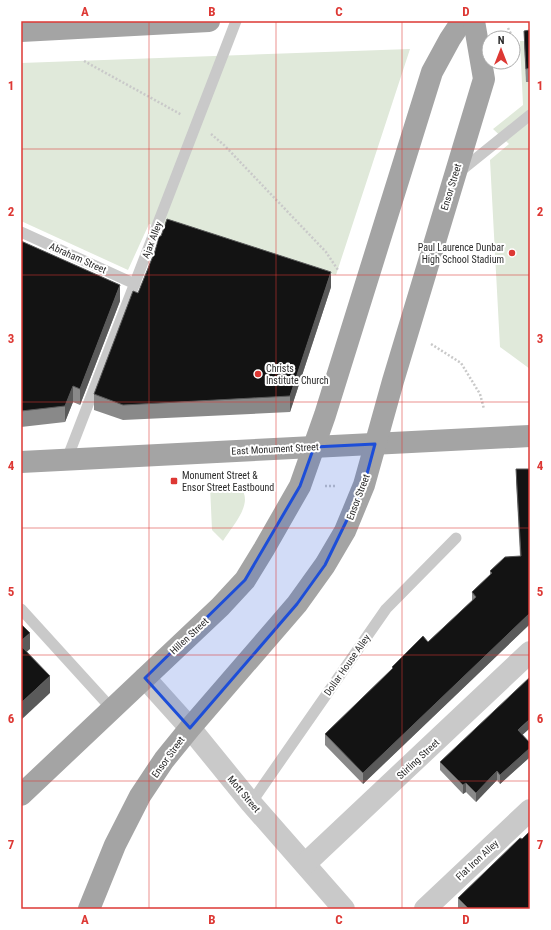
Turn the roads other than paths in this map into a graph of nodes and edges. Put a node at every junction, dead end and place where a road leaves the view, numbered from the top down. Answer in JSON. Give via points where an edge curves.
{"nodes":[{"id":1,"x":209,"y":21,"type":"edge"},
{"id":2,"x":236,"y":21,"type":"edge"},
{"id":3,"x":462,"y":21,"type":"edge"},
{"id":4,"x":474,"y":21,"type":"edge"},
{"id":5,"x":34,"y":27,"type":"edge"},
{"id":6,"x":530,"y":115,"type":"edge"},
{"id":7,"x":454,"y":176,"type":"junction"},
{"id":8,"x":21,"y":232,"type":"edge"},
{"id":9,"x":135,"y":284,"type":"junction"},
{"id":10,"x":530,"y":436,"type":"edge"},
{"id":11,"x":375,"y":444,"type":"junction"},
{"id":12,"x":314,"y":446,"type":"junction"},
{"id":13,"x":67,"y":459,"type":"junction"},
{"id":14,"x":21,"y":462,"type":"edge"},
{"id":15,"x":456,"y":538,"type":"dead end"},
{"id":16,"x":21,"y":609,"type":"edge"},
{"id":17,"x":530,"y":652,"type":"edge"},
{"id":18,"x":145,"y":678,"type":"junction"},
{"id":19,"x":112,"y":709,"type":"junction"},
{"id":20,"x":190,"y":728,"type":"junction"},
{"id":21,"x":21,"y":795,"type":"edge"},
{"id":22,"x":251,"y":803,"type":"junction"},
{"id":23,"x":530,"y":810,"type":"edge"},
{"id":24,"x":305,"y":864,"type":"junction"},
{"id":25,"x":89,"y":909,"type":"edge"},
{"id":26,"x":344,"y":909,"type":"edge"},
{"id":27,"x":425,"y":909,"type":"edge"}],
"edges":[{"from":1,"to":5,"type":"main road"},
{"from":2,"to":9,"type":"lane","name":"Ajax Alley"},
{"from":3,"to":12,"type":"main road","via":[[432,72]]},
{"from":4,"to":7,"type":"main road","name":"Ensor Street","via":[[484,79]]},
{"from":6,"to":7,"type":"lane"},
{"from":7,"to":11,"type":"main road","name":"Ensor Street"},
{"from":8,"to":9,"type":"lane","name":"Abraham Street"},
{"from":9,"to":13,"type":"lane","name":"Ajax Alley"},
{"from":10,"to":11,"type":"main road","name":"East Monument Street"},
{"from":11,"to":12,"type":"main road","name":"East Monument Street"},
{"from":11,"to":20,"type":"main road","name":"Ensor Street","via":[[364,485],[345,531],[325,564],[292,609]]},
{"from":12,"to":13,"type":"main road","name":"East Monument Street"},
{"from":12,"to":18,"type":"main road","name":"Hillen Street","via":[[298,490],[245,580]]},
{"from":13,"to":14,"type":"main road","name":"East Monument Street"},
{"from":15,"to":22,"type":"lane","name":"Dollar House Alley","via":[[386,609]]},
{"from":16,"to":19,"type":"lane"},
{"from":17,"to":24,"type":"street","name":"Stirling Street"},
{"from":18,"to":19,"type":"main road","name":"Hillen Street"},
{"from":18,"to":20,"type":"street","name":"Mott Street"},
{"from":19,"to":21,"type":"main road","name":"Hillen Street"},
{"from":20,"to":22,"type":"street","name":"Mott Street"},
{"from":20,"to":25,"type":"main road","name":"Ensor Street","via":[[140,796],[115,844]]},
{"from":22,"to":24,"type":"street","name":"Mott Street"},
{"from":23,"to":27,"type":"street","name":"Flat Iron Alley"},
{"from":24,"to":26,"type":"street","name":"Mott Street"}]}
